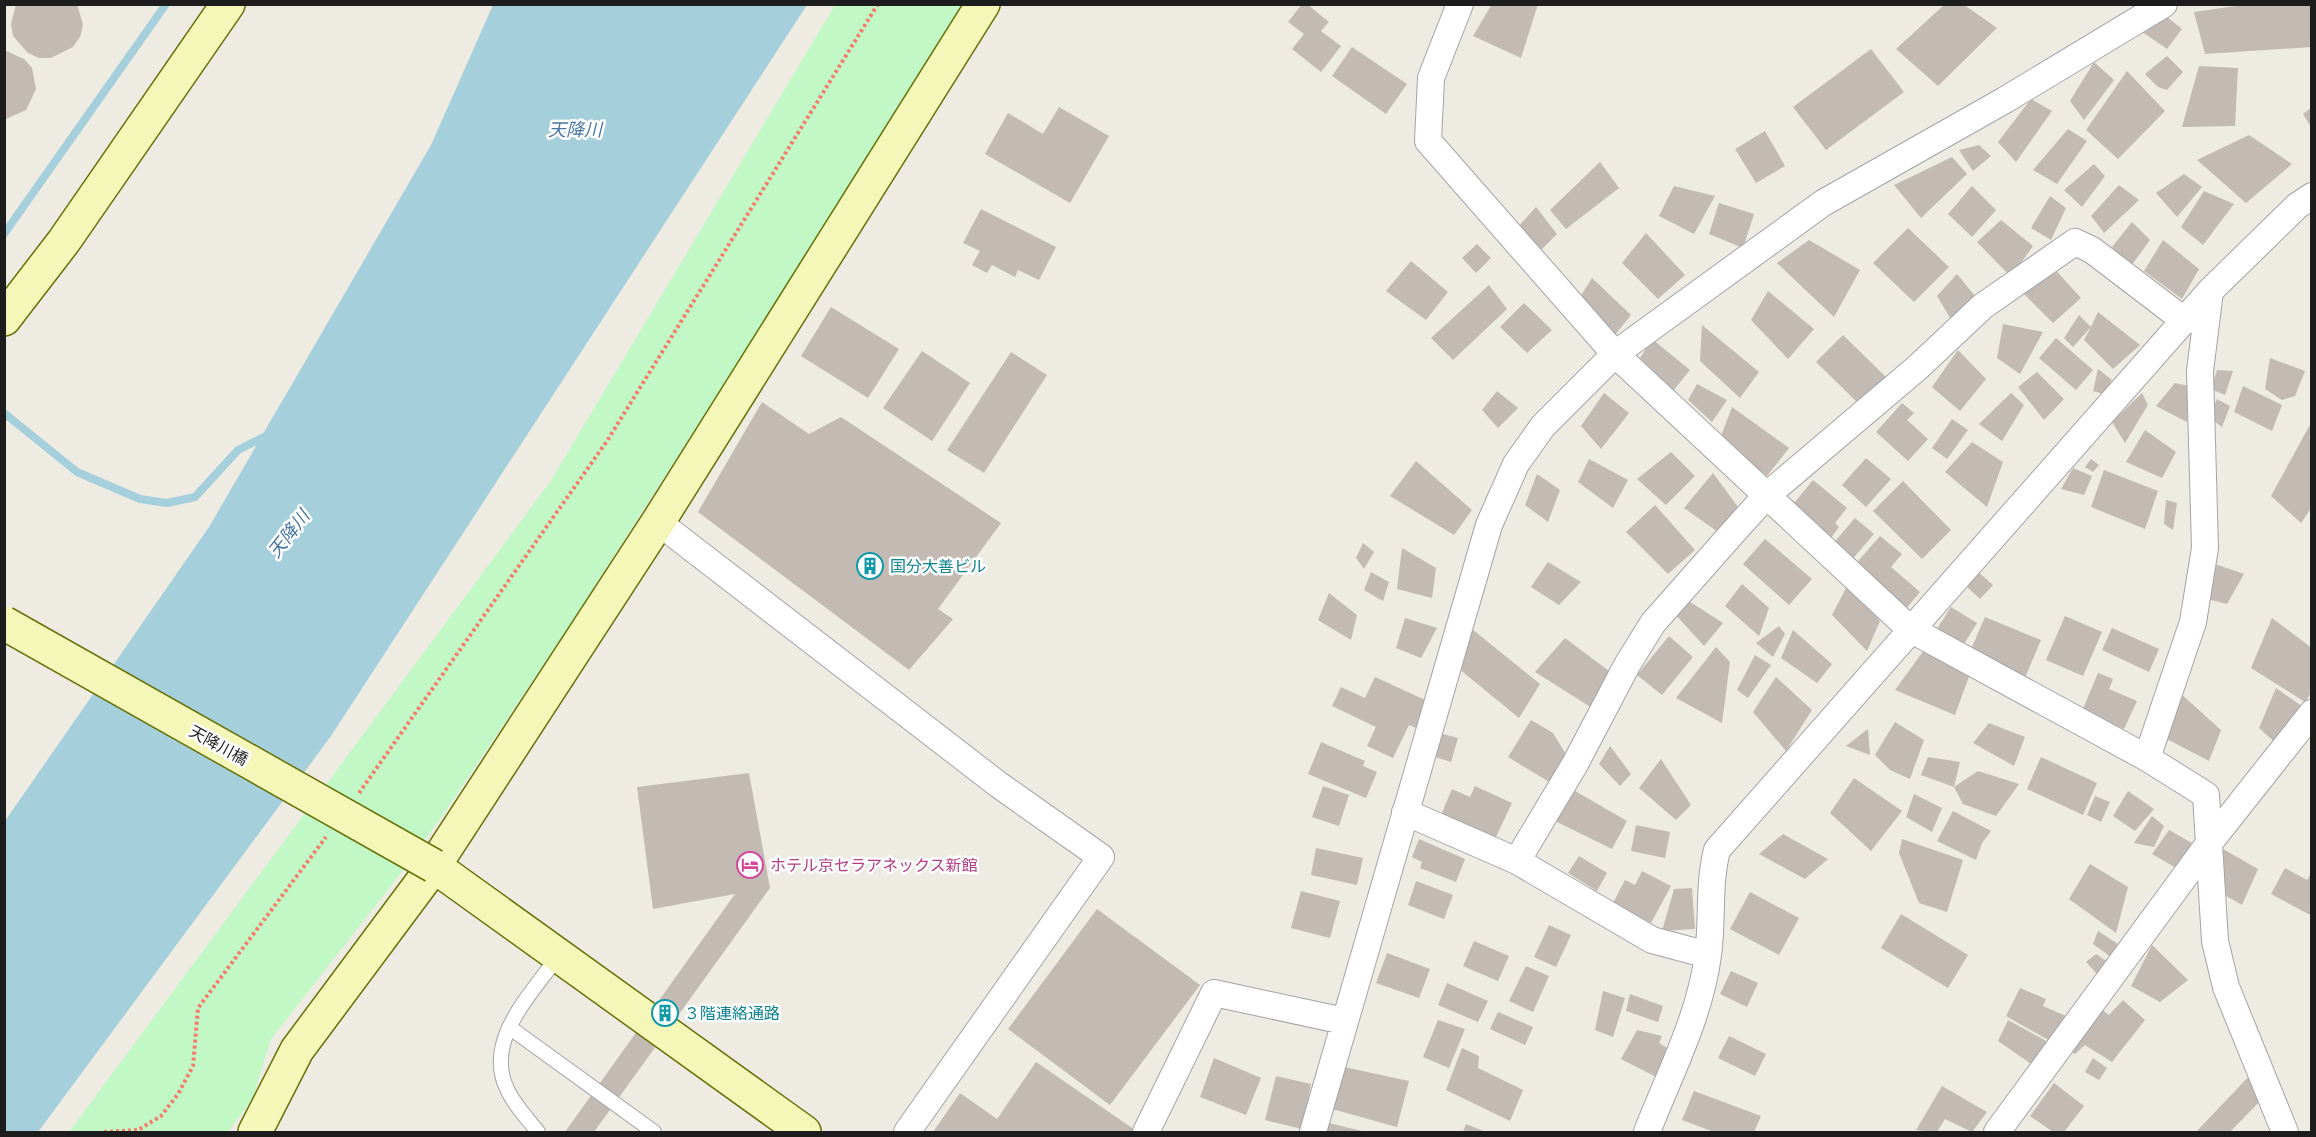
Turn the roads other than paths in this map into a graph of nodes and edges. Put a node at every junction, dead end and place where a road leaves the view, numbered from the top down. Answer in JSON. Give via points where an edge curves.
{"nodes":[{"id":1,"x":228,"y":4,"type":"edge"},
{"id":2,"x":982,"y":4,"type":"edge"},
{"id":3,"x":1460,"y":4,"type":"edge"},
{"id":4,"x":2164,"y":4,"type":"edge"},
{"id":5,"x":2312,"y":196,"type":"edge"},
{"id":6,"x":2210,"y":291,"type":"junction"},
{"id":7,"x":4,"y":319,"type":"edge"},
{"id":8,"x":2185,"y":321,"type":"junction"},
{"id":9,"x":1615,"y":354,"type":"junction"},
{"id":10,"x":1766,"y":496,"type":"junction"},
{"id":11,"x":658,"y":522,"type":"junction"},
{"id":12,"x":4,"y":623,"type":"edge"},
{"id":13,"x":1910,"y":629,"type":"junction"},
{"id":14,"x":2312,"y":713,"type":"edge"},
{"id":15,"x":2147,"y":758,"type":"junction"},
{"id":16,"x":1405,"y":812,"type":"junction"},
{"id":17,"x":2210,"y":842,"type":"junction"},
{"id":18,"x":1517,"y":861,"type":"junction"},
{"id":19,"x":434,"y":866,"type":"junction"},
{"id":20,"x":559,"y":955,"type":"junction"},
{"id":21,"x":1708,"y":955,"type":"junction"},
{"id":22,"x":1344,"y":1021,"type":"junction"},
{"id":23,"x":509,"y":1026,"type":"junction"},
{"id":24,"x":787,"y":1128,"type":"edge"},
{"id":25,"x":255,"y":1132,"type":"edge"},
{"id":26,"x":538,"y":1132,"type":"edge"},
{"id":27,"x":654,"y":1132,"type":"edge"},
{"id":28,"x":907,"y":1132,"type":"edge"},
{"id":29,"x":1146,"y":1132,"type":"edge"},
{"id":30,"x":1313,"y":1132,"type":"edge"},
{"id":31,"x":1647,"y":1132,"type":"edge"},
{"id":32,"x":1997,"y":1132,"type":"edge"},
{"id":33,"x":2285,"y":1132,"type":"edge"}],
"edges":[{"from":1,"to":7,"type":"street","via":[[64,241]]},
{"from":2,"to":11,"type":"street"},
{"from":3,"to":9,"type":"street","via":[[1431,78],[1428,141]]},
{"from":4,"to":9,"type":"street","via":[[1823,203]]},
{"from":5,"to":6,"type":"street"},
{"from":6,"to":8,"type":"street"},
{"from":6,"to":15,"type":"street","via":[[2200,371],[2205,548],[2193,621]]},
{"from":8,"to":10,"type":"street","via":[[2092,250],[2075,242],[1983,306],[1917,368]]},
{"from":8,"to":13,"type":"street"},
{"from":9,"to":10,"type":"street"},
{"from":9,"to":16,"type":"street","via":[[1543,426],[1516,464],[1489,525]]},
{"from":10,"to":13,"type":"street"},
{"from":10,"to":18,"type":"street","via":[[1653,623]]},
{"from":11,"to":19,"type":"street"},
{"from":11,"to":28,"type":"street","via":[[999,785],[1101,857]]},
{"from":12,"to":19,"type":"street","name":"天降川橋","bridge":true},
{"from":13,"to":15,"type":"street"},
{"from":13,"to":21,"type":"street","via":[[1718,850],[1711,877]]},
{"from":14,"to":17,"type":"street"},
{"from":15,"to":17,"type":"street","via":[[2206,795]]},
{"from":16,"to":18,"type":"street"},
{"from":16,"to":22,"type":"street"},
{"from":17,"to":32,"type":"street"},
{"from":17,"to":33,"type":"street","via":[[2215,941],[2226,987]]},
{"from":18,"to":21,"type":"street","via":[[1652,940]]},
{"from":19,"to":20,"type":"street","name":"天降川橋"},
{"from":19,"to":25,"type":"street","via":[[297,1050]]},
{"from":20,"to":23,"type":"lane"},
{"from":20,"to":24,"type":"street","name":"天降川橋"},
{"from":21,"to":31,"type":"street","via":[[1690,1028]]},
{"from":22,"to":29,"type":"street","via":[[1214,993]]},
{"from":22,"to":30,"type":"street"},
{"from":23,"to":26,"type":"lane","via":[[500,1051],[507,1091]]},
{"from":23,"to":27,"type":"lane"}]}
